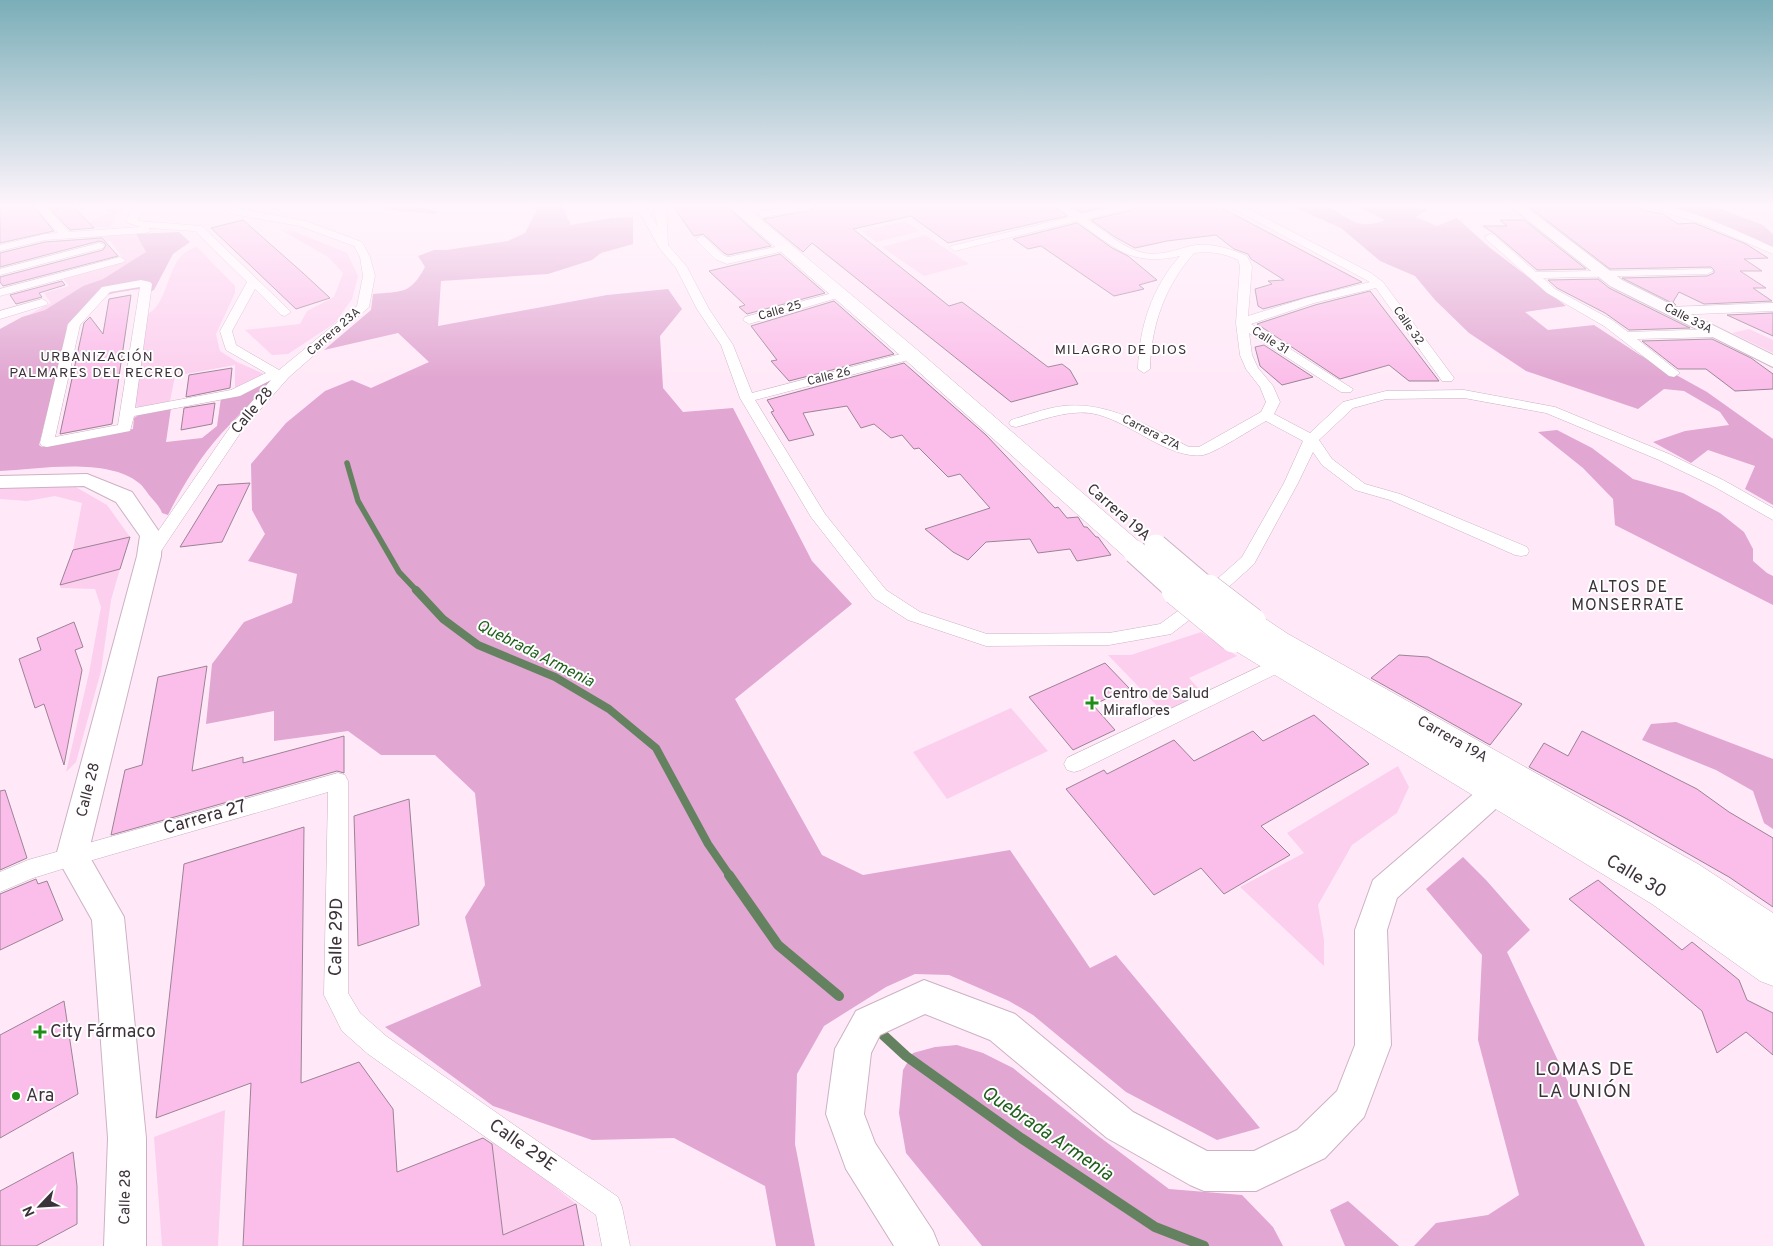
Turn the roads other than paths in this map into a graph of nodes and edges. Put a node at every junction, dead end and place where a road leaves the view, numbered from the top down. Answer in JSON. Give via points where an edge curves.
{"nodes":[{"id":1,"x":30,"y":264,"type":"edge"},
{"id":2,"x":105,"y":264,"type":"edge"},
{"id":3,"x":235,"y":264,"type":"edge"},
{"id":4,"x":367,"y":264,"type":"edge"},
{"id":5,"x":678,"y":264,"type":"edge"},
{"id":6,"x":804,"y":264,"type":"edge"},
{"id":7,"x":824,"y":264,"type":"edge"},
{"id":8,"x":1178,"y":264,"type":"edge"},
{"id":9,"x":1246,"y":264,"type":"edge"},
{"id":10,"x":1346,"y":264,"type":"edge"},
{"id":11,"x":1522,"y":264,"type":"edge"},
{"id":12,"x":1591,"y":264,"type":"edge"},
{"id":13,"x":1707,"y":271,"type":"dead end"},
{"id":14,"x":0,"y":272,"type":"edge"},
{"id":15,"x":1603,"y":274,"type":"junction"},
{"id":16,"x":1535,"y":275,"type":"junction"},
{"id":17,"x":253,"y":282,"type":"junction"},
{"id":18,"x":1379,"y":284,"type":"junction"},
{"id":19,"x":0,"y":293,"type":"edge"},
{"id":20,"x":840,"y":294,"type":"junction"},
{"id":21,"x":42,"y":303,"type":"dead end"},
{"id":22,"x":1773,"y":308,"type":"edge"},
{"id":23,"x":1672,"y":311,"type":"junction"},
{"id":24,"x":285,"y":312,"type":"dead end"},
{"id":25,"x":0,"y":315,"type":"edge"},
{"id":26,"x":749,"y":320,"type":"dead end"},
{"id":27,"x":1242,"y":323,"type":"junction"},
{"id":28,"x":1716,"y":333,"type":"junction"},
{"id":29,"x":1627,"y":336,"type":"junction"},
{"id":30,"x":912,"y":355,"type":"junction"},
{"id":31,"x":1773,"y":362,"type":"edge"},
{"id":32,"x":1144,"y":369,"type":"dead end"},
{"id":33,"x":1674,"y":373,"type":"dead end"},
{"id":34,"x":280,"y":374,"type":"junction"},
{"id":35,"x":1447,"y":378,"type":"dead end"},
{"id":36,"x":1346,"y":389,"type":"dead end"},
{"id":37,"x":746,"y":398,"type":"junction"},
{"id":38,"x":128,"y":414,"type":"junction"},
{"id":39,"x":1266,"y":415,"type":"junction"},
{"id":40,"x":1016,"y":423,"type":"junction"},
{"id":41,"x":1311,"y":439,"type":"junction"},
{"id":42,"x":0,"y":482,"type":"edge"},
{"id":43,"x":1773,"y":515,"type":"edge"},
{"id":44,"x":1145,"y":549,"type":"junction"},
{"id":45,"x":1521,"y":551,"type":"dead end"},
{"id":46,"x":149,"y":556,"type":"junction"},
{"id":47,"x":1242,"y":630,"type":"junction"},
{"id":48,"x":1278,"y":665,"type":"junction"},
{"id":49,"x":1074,"y":764,"type":"dead end"},
{"id":50,"x":338,"y":781,"type":"joint"},
{"id":51,"x":1505,"y":783,"type":"junction"},
{"id":52,"x":72,"y":856,"type":"junction"},
{"id":53,"x":0,"y":882,"type":"edge"},
{"id":54,"x":1773,"y":934,"type":"edge"},
{"id":55,"x":1773,"y":968,"type":"edge"},
{"id":56,"x":404,"y":1063,"type":"joint"},
{"id":57,"x":125,"y":1246,"type":"edge"},
{"id":58,"x":616,"y":1246,"type":"edge"},
{"id":59,"x":918,"y":1246,"type":"edge"}],
"edges":[{"from":1,"to":14,"type":"street"},
{"from":2,"to":19,"type":"street"},
{"from":3,"to":17,"type":"street"},
{"from":4,"to":34,"type":"street","name":"Carrera 23A","via":[[369,276],[363,306]]},
{"from":5,"to":37,"type":"street","via":[[727,345]]},
{"from":6,"to":20,"type":"main road","name":"Carrera 19A"},
{"from":7,"to":40,"type":"main road","name":"Carrera 19A"},
{"from":8,"to":32,"type":"street","via":[[1166,282],[1149,322],[1143,352]]},
{"from":9,"to":27,"type":"street","name":"Calle 31"},
{"from":10,"to":18,"type":"street","name":"Calle 32"},
{"from":11,"to":16,"type":"street"},
{"from":12,"to":15,"type":"street","name":"Calle 33A"},
{"from":13,"to":15,"type":"street"},
{"from":15,"to":16,"type":"street"},
{"from":15,"to":23,"type":"street","name":"Calle 33A"},
{"from":16,"to":29,"type":"street","via":[[1551,291]]},
{"from":17,"to":24,"type":"street"},
{"from":17,"to":34,"type":"street","via":[[226,331],[230,347]]},
{"from":18,"to":27,"type":"street","via":[[1302,301]]},
{"from":18,"to":35,"type":"street","name":"Calle 32"},
{"from":20,"to":26,"type":"street","name":"Calle 25"},
{"from":20,"to":30,"type":"main road","name":"Carrera 19A"},
{"from":21,"to":25,"type":"street"},
{"from":22,"to":23,"type":"street"},
{"from":23,"to":28,"type":"street","name":"Calle 33A"},
{"from":27,"to":36,"type":"street","name":"Calle 31"},
{"from":27,"to":39,"type":"street","via":[[1246,355],[1273,402]]},
{"from":28,"to":29,"type":"street"},
{"from":28,"to":31,"type":"street","name":"Calle 33A"},
{"from":29,"to":33,"type":"street"},
{"from":30,"to":37,"type":"street","name":"Calle 26"},
{"from":30,"to":44,"type":"main road","name":"Carrera 19A"},
{"from":34,"to":38,"type":"street","via":[[235,393]]},
{"from":34,"to":46,"type":"street","name":"Calle 28","via":[[238,426]]},
{"from":37,"to":41,"type":"street","via":[[819,517],[880,594],[914,616],[986,640],[1108,639],[1165,630],[1248,560],[1291,483]]},
{"from":38,"to":38,"type":"street","via":[[125,428],[47,443],[74,324],[106,289],[141,283],[146,284]]},
{"from":39,"to":40,"type":"street","name":"Carrera 27A","via":[[1202,451],[1186,451],[1113,414],[1090,409],[1062,410]]},
{"from":39,"to":41,"type":"street"},
{"from":40,"to":44,"type":"main road","name":"Carrera 19A"},
{"from":41,"to":43,"type":"street","via":[[1348,405],[1386,395],[1464,394],[1550,410],[1695,472]]},
{"from":41,"to":45,"type":"street","via":[[1327,462],[1360,487],[1395,498]]},
{"from":42,"to":46,"type":"street","via":[[88,480],[124,497],[152,536]]},
{"from":44,"to":47,"type":"main road","name":"Carrera 19A","bridge":true,"via":[[1198,610]]},
{"from":46,"to":52,"type":"street","name":"Calle 28"},
{"from":47,"to":48,"type":"main road","name":"Carrera 19A"},
{"from":47,"to":51,"type":"main road","name":"Carrera 19A","via":[[1278,641]]},
{"from":48,"to":49,"type":"street"},
{"from":48,"to":51,"type":"main road","name":"Carrera 19A"},
{"from":50,"to":52,"type":"street","name":"Carrera 27"},
{"from":50,"to":56,"type":"street","name":"Calle 29D","via":[[336,995],[351,1022]]},
{"from":51,"to":54,"type":"main road","name":"Calle 30","via":[[1686,875]]},
{"from":51,"to":55,"type":"main road","name":"Calle 30"},
{"from":51,"to":59,"type":"street","via":[[1384,890],[1371,930],[1373,1045],[1351,1104],[1311,1144],[1256,1171],[1204,1171],[1120,1125],[1002,1027],[924,997],[868,1023],[853,1048],[845,1114],[860,1155]]},
{"from":52,"to":53,"type":"street","name":"Carrera 27"},
{"from":52,"to":57,"type":"street","name":"Calle 28","via":[[108,917],[127,1138]]},
{"from":56,"to":58,"type":"street","name":"Calle 29E","via":[[608,1207]]}]}
